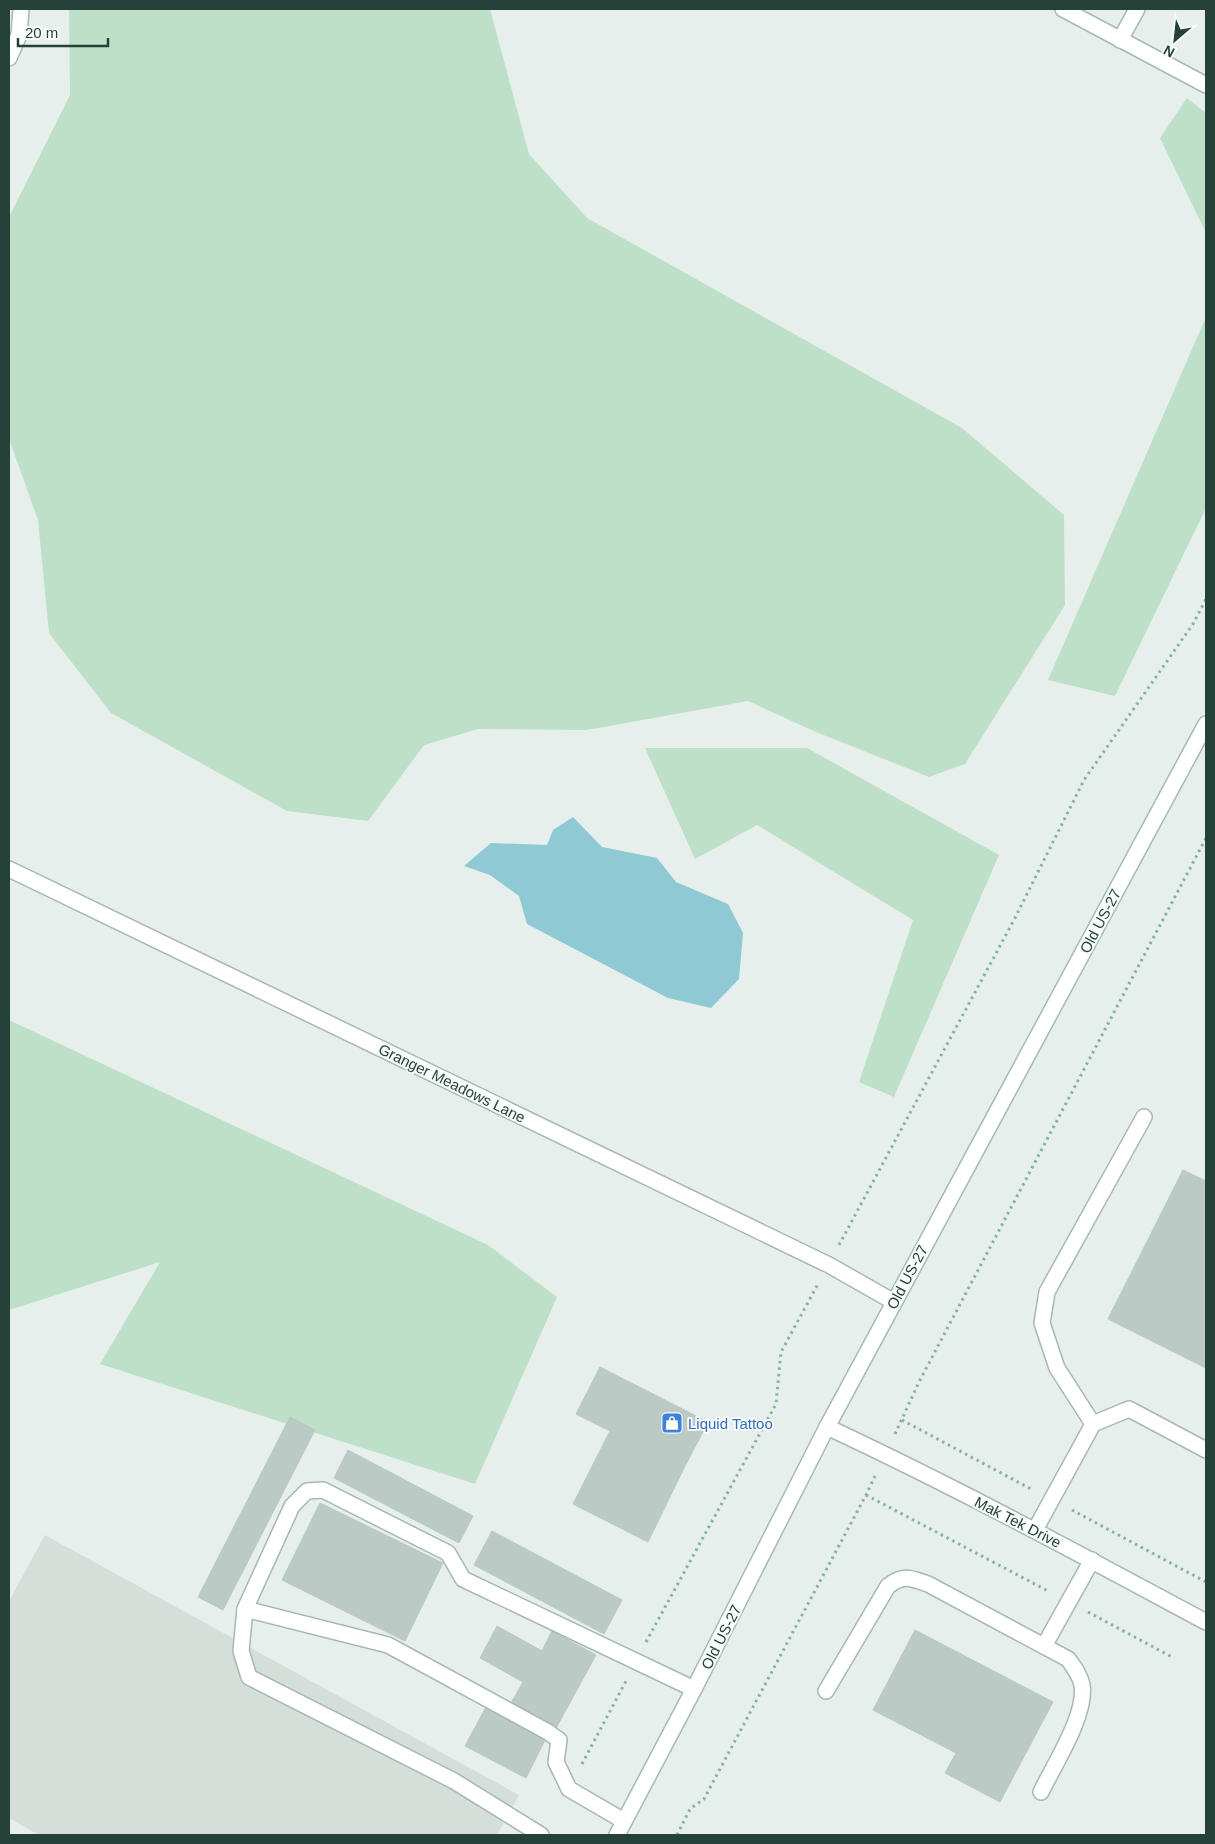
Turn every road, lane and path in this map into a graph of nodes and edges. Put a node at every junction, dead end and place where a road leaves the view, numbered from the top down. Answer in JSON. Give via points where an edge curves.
{"nodes":[{"id":1,"x":22,"y":9,"type":"edge"},
{"id":2,"x":1063,"y":9,"type":"edge"},
{"id":3,"x":1137,"y":9,"type":"edge"},
{"id":4,"x":1120,"y":40,"type":"junction"},
{"id":5,"x":9,"y":58,"type":"edge"},
{"id":6,"x":1206,"y":85,"type":"edge"},
{"id":7,"x":1206,"y":599,"type":"edge"},
{"id":8,"x":1206,"y":724,"type":"edge"},
{"id":9,"x":1206,"y":838,"type":"edge"},
{"id":10,"x":9,"y":869,"type":"edge"},
{"id":11,"x":1144,"y":1117,"type":"dead end"},
{"id":12,"x":828,"y":1265,"type":"junction"},
{"id":13,"x":894,"y":1302,"type":"junction"},
{"id":14,"x":1093,"y":1424,"type":"junction"},
{"id":15,"x":828,"y":1427,"type":"junction"},
{"id":16,"x":1206,"y":1450,"type":"edge"},
{"id":17,"x":884,"y":1453,"type":"junction"},
{"id":18,"x":866,"y":1495,"type":"junction"},
{"id":19,"x":1035,"y":1530,"type":"junction"},
{"id":20,"x":1092,"y":1560,"type":"junction"},
{"id":21,"x":1069,"y":1602,"type":"junction"},
{"id":22,"x":245,"y":1609,"type":"junction"},
{"id":23,"x":1206,"y":1622,"type":"edge"},
{"id":24,"x":1044,"y":1646,"type":"junction"},
{"id":25,"x":1172,"y":1657,"type":"dead end"},
{"id":26,"x":635,"y":1662,"type":"junction"},
{"id":27,"x":694,"y":1689,"type":"junction"},
{"id":28,"x":826,"y":1691,"type":"dead end"},
{"id":29,"x":569,"y":1789,"type":"junction"},
{"id":30,"x":1041,"y":1792,"type":"dead end"},
{"id":31,"x":624,"y":1821,"type":"junction"},
{"id":32,"x":541,"y":1835,"type":"edge"},
{"id":33,"x":617,"y":1835,"type":"edge"},
{"id":34,"x":677,"y":1835,"type":"edge"}],
"edges":[{"from":1,"to":5,"type":"street","via":[[19,35]]},
{"from":2,"to":4,"type":"street"},
{"from":3,"to":4,"type":"street"},
{"from":4,"to":6,"type":"street"},
{"from":7,"to":12,"type":"path","via":[[1193,624],[1084,780],[1015,918]]},
{"from":8,"to":13,"type":"street","name":"Old US-27"},
{"from":9,"to":17,"type":"path"},
{"from":10,"to":12,"type":"street","name":"Granger Meadows Lane"},
{"from":11,"to":14,"type":"street","via":[[1048,1292],[1042,1323],[1057,1368]]},
{"from":12,"to":13,"type":"street","name":"Granger Meadows Lane"},
{"from":12,"to":26,"type":"path","via":[[781,1352],[776,1404]]},
{"from":13,"to":15,"type":"street","name":"Old US-27"},
{"from":14,"to":16,"type":"street","via":[[1129,1409]]},
{"from":14,"to":19,"type":"street"},
{"from":15,"to":17,"type":"street","name":"Mak Tek Drive"},
{"from":15,"to":27,"type":"street","name":"Old US-27"},
{"from":17,"to":18,"type":"path"},
{"from":17,"to":19,"type":"street","name":"Mak Tek Drive"},
{"from":18,"to":21,"type":"path"},
{"from":18,"to":34,"type":"path","via":[[704,1799],[690,1809]]},
{"from":19,"to":20,"type":"street","name":"Mak Tek Drive"},
{"from":20,"to":21,"type":"street"},
{"from":20,"to":23,"type":"street","name":"Mak Tek Drive"},
{"from":21,"to":24,"type":"street"},
{"from":21,"to":25,"type":"path"},
{"from":22,"to":26,"type":"street","via":[[292,1506],[307,1491],[323,1490],[448,1553],[463,1579]]},
{"from":22,"to":29,"type":"street","via":[[388,1645],[548,1732],[559,1740],[556,1762]]},
{"from":22,"to":32,"type":"street","via":[[241,1650],[249,1677],[454,1782]]},
{"from":24,"to":28,"type":"street","via":[[928,1584],[912,1578],[898,1578],[881,1596]]},
{"from":24,"to":30,"type":"street","via":[[1068,1658],[1082,1685],[1083,1700],[1079,1715]]},
{"from":26,"to":27,"type":"street"},
{"from":26,"to":29,"type":"path"},
{"from":27,"to":31,"type":"street","name":"Old US-27"},
{"from":29,"to":31,"type":"street"},
{"from":31,"to":33,"type":"street","name":"Old US-27"}]}
